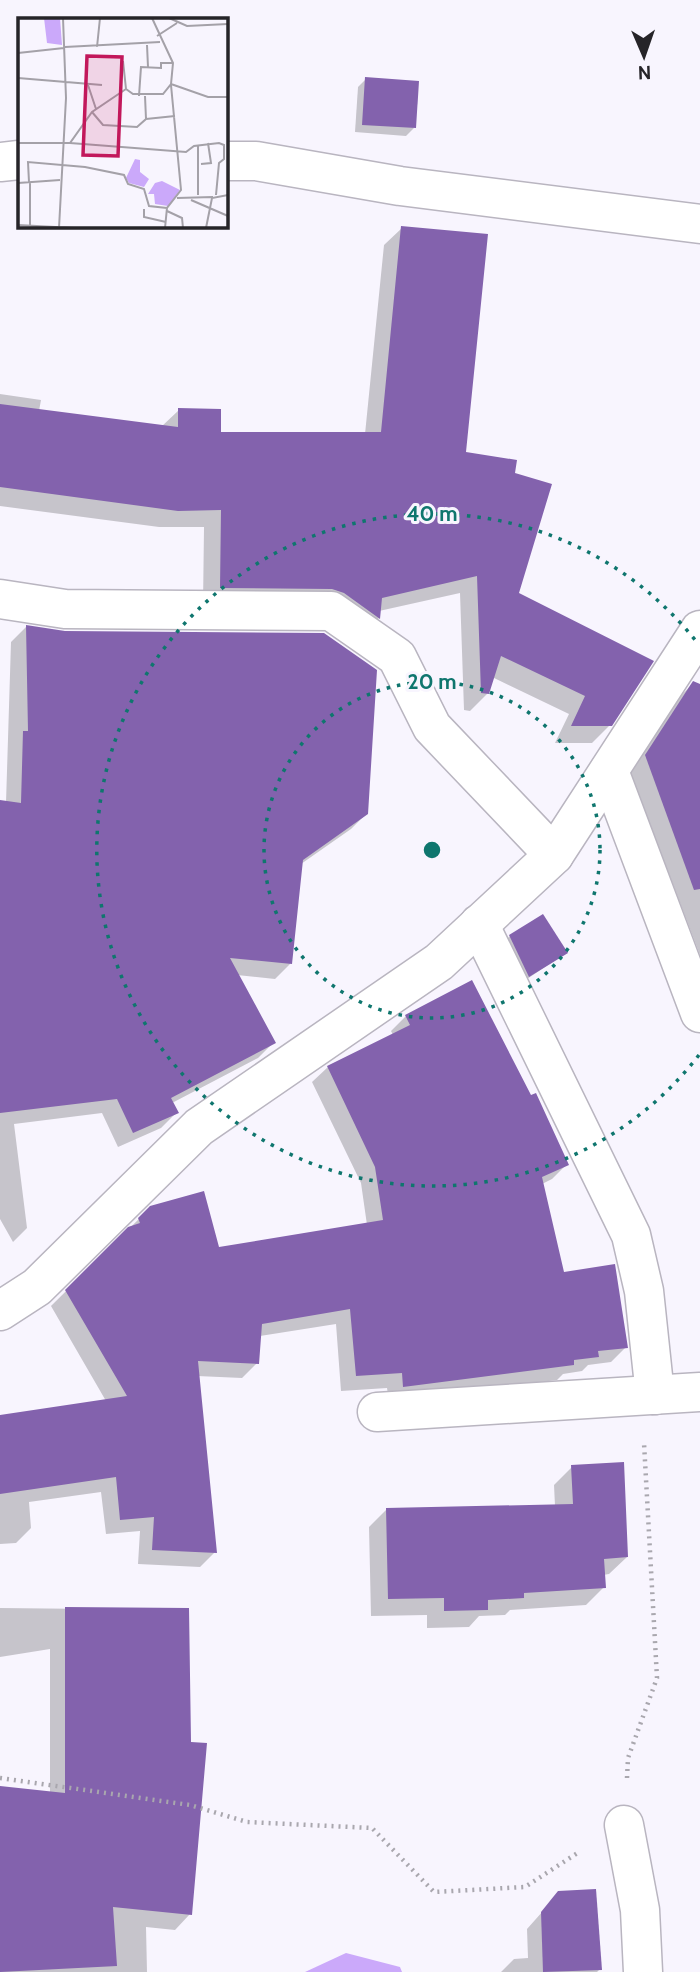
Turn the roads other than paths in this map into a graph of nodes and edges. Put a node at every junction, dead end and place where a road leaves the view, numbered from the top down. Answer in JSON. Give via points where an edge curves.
{"nodes":[{"id":1,"x":18,"y":160,"type":"edge"},
{"id":2,"x":228,"y":161,"type":"edge"},
{"id":3,"x":0,"y":162,"type":"edge"},
{"id":4,"x":700,"y":224,"type":"edge"},
{"id":5,"x":0,"y":599,"type":"edge"},
{"id":6,"x":700,"y":630,"type":"edge"},
{"id":7,"x":609,"y":771,"type":"junction"},
{"id":8,"x":554,"y":855,"type":"junction"},
{"id":9,"x":479,"y":924,"type":"junction"},
{"id":10,"x":697,"y":994,"type":"edge"},
{"id":11,"x":0,"y":1311,"type":"edge"},
{"id":12,"x":700,"y":1392,"type":"edge"},
{"id":13,"x":648,"y":1396,"type":"junction"},
{"id":14,"x":377,"y":1412,"type":"dead end"},
{"id":15,"x":624,"y":1825,"type":"road end"},
{"id":16,"x":643,"y":1972,"type":"edge"}],
"edges":[{"from":1,"to":3,"type":"street"},
{"from":2,"to":4,"type":"street","via":[[256,161],[400,186]]},
{"from":5,"to":8,"type":"street","via":[[65,609],[331,611],[397,657],[432,727]]},
{"from":6,"to":7,"type":"street"},
{"from":7,"to":8,"type":"street"},
{"from":7,"to":10,"type":"street"},
{"from":8,"to":9,"type":"street"},
{"from":9,"to":11,"type":"street","via":[[439,962],[199,1127],[37,1287]]},
{"from":9,"to":13,"type":"street","via":[[631,1235],[644,1291]]},
{"from":12,"to":13,"type":"street"},
{"from":13,"to":14,"type":"street"},
{"from":15,"to":16,"type":"street","via":[[640,1910]]}]}
